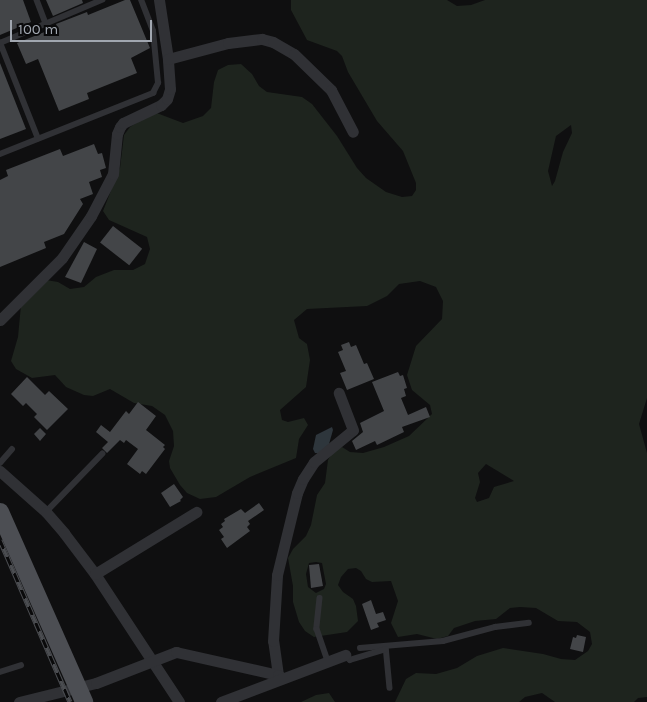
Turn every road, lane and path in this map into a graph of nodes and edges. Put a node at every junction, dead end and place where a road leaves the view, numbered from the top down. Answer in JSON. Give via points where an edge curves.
{"nodes":[{"id":1,"x":37,"y":0,"type":"edge"},
{"id":2,"x":102,"y":0,"type":"edge"},
{"id":3,"x":141,"y":0,"type":"edge"},
{"id":4,"x":159,"y":0,"type":"edge"},
{"id":5,"x":46,"y":24,"type":"junction"},
{"id":6,"x":168,"y":59,"type":"junction"},
{"id":7,"x":353,"y":132,"type":"dead end"},
{"id":8,"x":38,"y":139,"type":"junction"},
{"id":9,"x":0,"y":154,"type":"edge"},
{"id":10,"x":0,"y":320,"type":"edge"},
{"id":11,"x":339,"y":393,"type":"dead end"},
{"id":12,"x":12,"y":449,"type":"dead end"},
{"id":13,"x":102,"y":454,"type":"dead end"},
{"id":14,"x":0,"y":463,"type":"edge"},
{"id":15,"x":0,"y":471,"type":"edge"},
{"id":16,"x":0,"y":512,"type":"edge"},
{"id":17,"x":46,"y":512,"type":"junction"},
{"id":18,"x":196,"y":512,"type":"dead end"},
{"id":19,"x":95,"y":574,"type":"junction"},
{"id":20,"x":320,"y":598,"type":"dead end"},
{"id":21,"x":530,"y":623,"type":"dead end"},
{"id":22,"x":386,"y":647,"type":"junction"},
{"id":23,"x":360,"y":648,"type":"dead end"},
{"id":24,"x":345,"y":655,"type":"joint"},
{"id":25,"x":151,"y":661,"type":"junction"},
{"id":26,"x":328,"y":661,"type":"junction"},
{"id":27,"x":21,"y":665,"type":"dead end"},
{"id":28,"x":0,"y":672,"type":"edge"},
{"id":29,"x":280,"y":676,"type":"junction"},
{"id":30,"x":390,"y":688,"type":"dead end"},
{"id":31,"x":81,"y":695,"type":"edge"},
{"id":32,"x":19,"y":702,"type":"edge"},
{"id":33,"x":179,"y":702,"type":"edge"},
{"id":34,"x":221,"y":702,"type":"edge"}],
"edges":[{"from":1,"to":5,"type":"lane"},
{"from":2,"to":5,"type":"lane"},
{"from":3,"to":8,"type":"lane","via":[[153,31],[158,87],[153,93]]},
{"from":4,"to":6,"type":"street"},
{"from":5,"to":8,"type":"lane","via":[[0,43]]},
{"from":6,"to":7,"type":"street","via":[[228,43],[262,39],[273,42],[294,54],[330,90]]},
{"from":6,"to":10,"type":"street","via":[[170,89],[167,99],[123,123],[117,134],[113,174],[91,216],[62,258]]},
{"from":8,"to":9,"type":"lane"},
{"from":11,"to":29,"type":"street","via":[[353,430],[314,462],[303,479],[277,575],[273,641]]},
{"from":12,"to":14,"type":"lane"},
{"from":13,"to":17,"type":"lane"},
{"from":15,"to":17,"type":"street"},
{"from":16,"to":31,"type":"main road"},
{"from":17,"to":19,"type":"street"},
{"from":18,"to":19,"type":"street"},
{"from":19,"to":25,"type":"street"},
{"from":20,"to":26,"type":"lane","via":[[317,629]]},
{"from":21,"to":22,"type":"lane","via":[[495,627],[443,641]]},
{"from":22,"to":23,"type":"lane"},
{"from":22,"to":24,"type":"lane","via":[[350,660]]},
{"from":22,"to":30,"type":"lane"},
{"from":24,"to":26,"type":"street"},
{"from":25,"to":29,"type":"street","via":[[176,652]]},
{"from":25,"to":31,"type":"street"},
{"from":25,"to":33,"type":"street"},
{"from":26,"to":29,"type":"street"},
{"from":27,"to":28,"type":"lane"},
{"from":29,"to":34,"type":"street"},
{"from":31,"to":32,"type":"street"}]}
